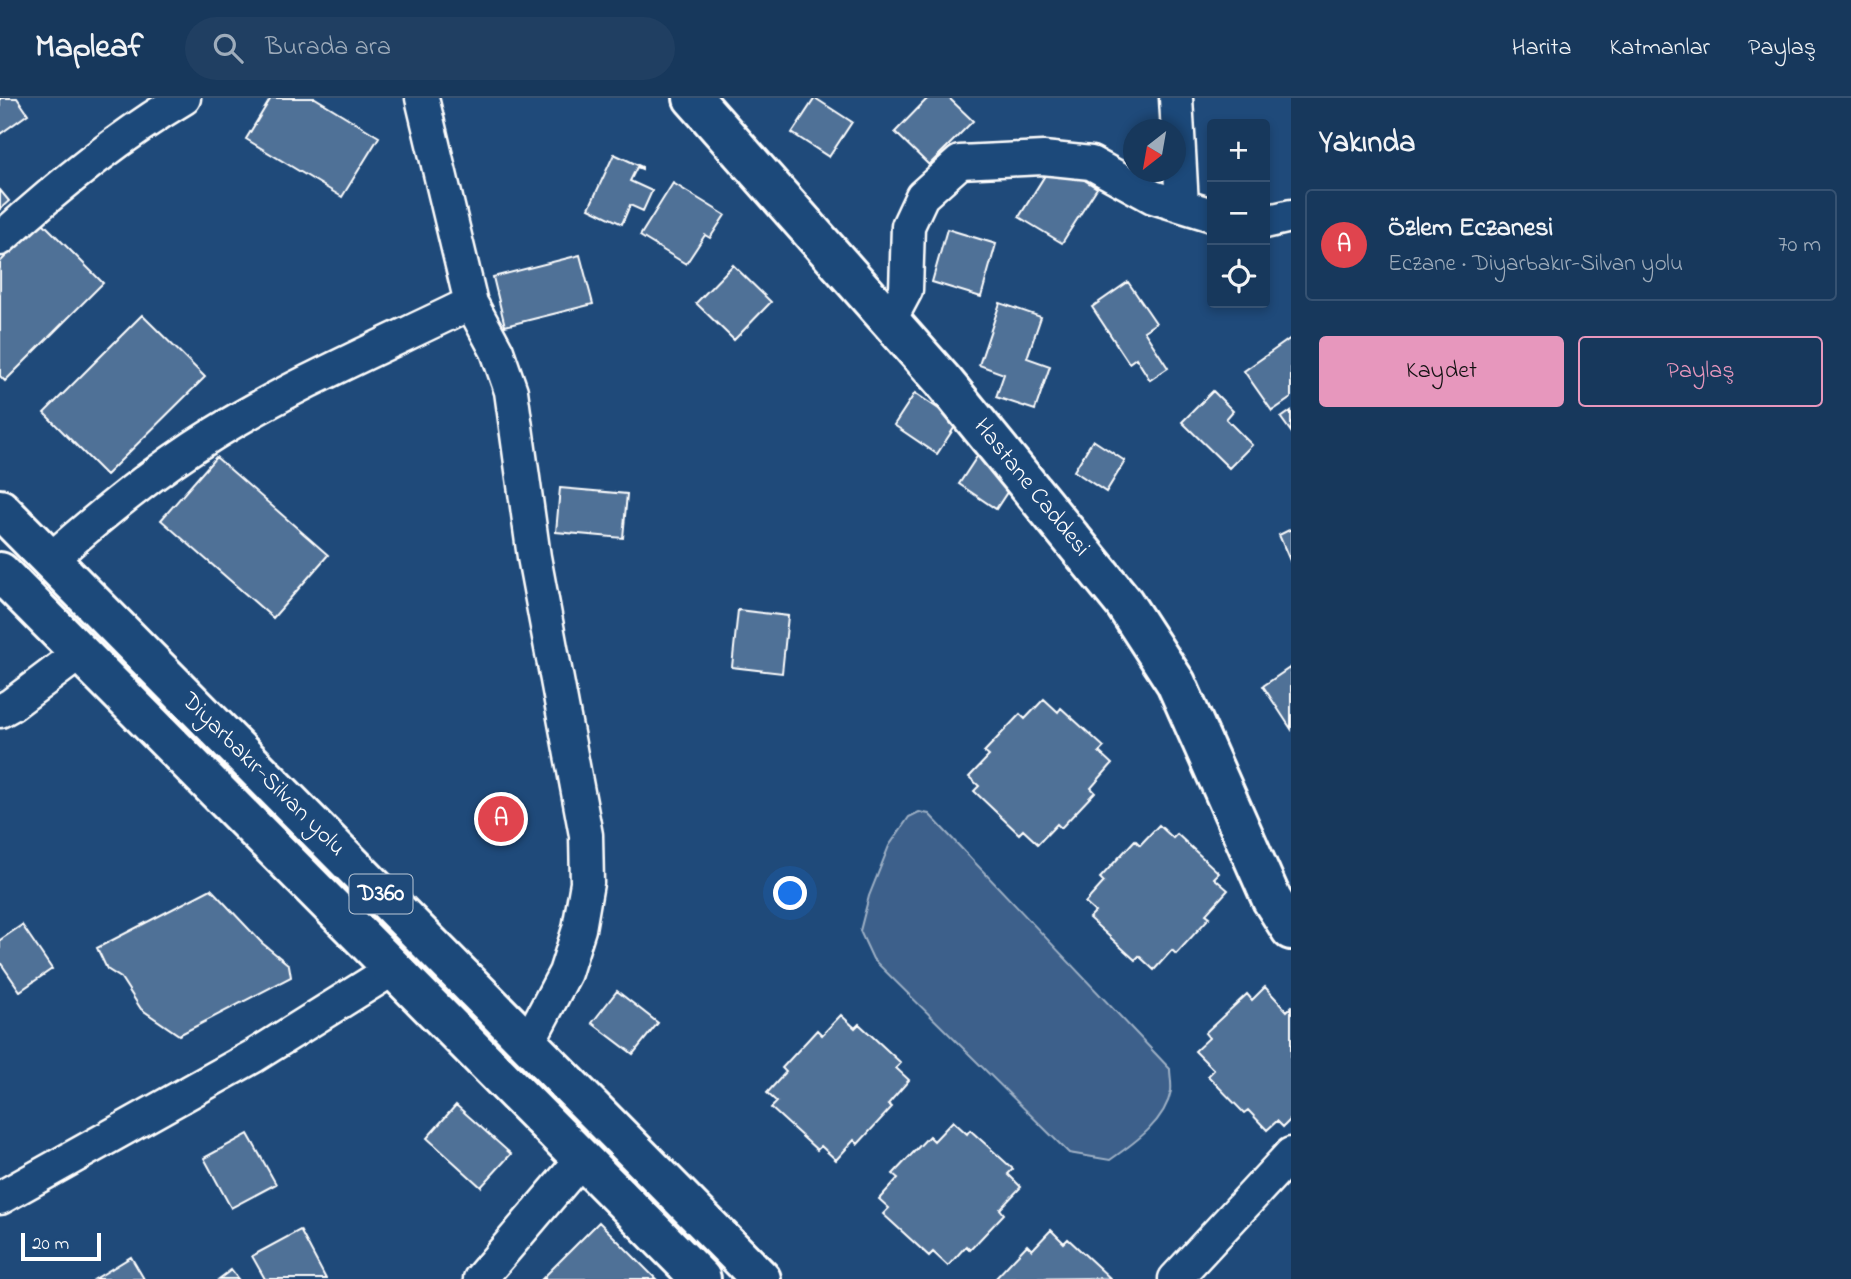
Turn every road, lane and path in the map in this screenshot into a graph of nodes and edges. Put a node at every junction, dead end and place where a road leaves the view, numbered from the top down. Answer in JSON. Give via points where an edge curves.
{"nodes":[{"id":1,"x":184,"y":98,"type":"edge"},
{"id":2,"x":422,"y":98,"type":"edge"},
{"id":3,"x":693,"y":98,"type":"edge"},
{"id":4,"x":1176,"y":98,"type":"edge"},
{"id":5,"x":1182,"y":205,"type":"junction"},
{"id":6,"x":1207,"y":213,"type":"edge"},
{"id":7,"x":1291,"y":216,"type":"edge"},
{"id":8,"x":1270,"y":221,"type":"edge"},
{"id":9,"x":0,"y":239,"type":"edge"},
{"id":10,"x":471,"y":303,"type":"junction"},
{"id":11,"x":890,"y":320,"type":"junction"},
{"id":12,"x":0,"y":509,"type":"edge"},
{"id":13,"x":50,"y":560,"type":"junction"},
{"id":14,"x":0,"y":572,"type":"edge"},
{"id":15,"x":80,"y":653,"type":"junction"},
{"id":16,"x":0,"y":711,"type":"edge"},
{"id":17,"x":1291,"y":930,"type":"edge"},
{"id":18,"x":393,"y":969,"type":"junction"},
{"id":19,"x":528,"y":1043,"type":"junction"},
{"id":20,"x":1291,"y":1154,"type":"edge"},
{"id":21,"x":582,"y":1160,"type":"junction"},
{"id":22,"x":0,"y":1198,"type":"edge"},
{"id":23,"x":480,"y":1279,"type":"edge"},
{"id":24,"x":701,"y":1279,"type":"edge"},
{"id":25,"x":761,"y":1279,"type":"edge"},
{"id":26,"x":1175,"y":1279,"type":"edge"}],
"edges":[{"from":1,"to":9,"type":"street","via":[[82,169]]},
{"from":2,"to":10,"type":"street"},
{"from":3,"to":11,"type":"main road","name":"Hastane Caddesi"},
{"from":4,"to":5,"type":"street"},
{"from":5,"to":6,"type":"street"},
{"from":5,"to":11,"type":"street","via":[[1153,197],[1091,163],[1042,158],[960,162],[922,196],[908,226],[906,290]]},
{"from":7,"to":8,"type":"street"},
{"from":10,"to":13,"type":"street","via":[[215,433],[114,503]]},
{"from":10,"to":19,"type":"street","via":[[497,351],[511,391],[534,557],[586,835],[587,883],[579,929],[565,973]]},
{"from":11,"to":17,"type":"main road","name":"Hastane Caddesi","via":[[1124,603],[1176,683],[1272,900]]},
{"from":12,"to":13,"type":"main road","name":"Diyarbakır-Silvan yolu","number":"D360"},
{"from":13,"to":19,"type":"main road","name":"Diyarbakır-Silvan yolu","number":"D360"},
{"from":14,"to":15,"type":"main road","name":"Diyarbakır-Silvan yolu","number":"D360"},
{"from":15,"to":16,"type":"street"},
{"from":15,"to":18,"type":"main road","name":"Diyarbakır-Silvan yolu","number":"D360"},
{"from":18,"to":21,"type":"main road","name":"Diyarbakır-Silvan yolu","number":"D360"},
{"from":18,"to":22,"type":"street","via":[[254,1056]]},
{"from":19,"to":25,"type":"main road","name":"Diyarbakır-Silvan yolu","number":"D360"},
{"from":20,"to":26,"type":"street"},
{"from":21,"to":23,"type":"street"},
{"from":21,"to":24,"type":"main road","name":"Diyarbakır-Silvan yolu","number":"D360"}]}
